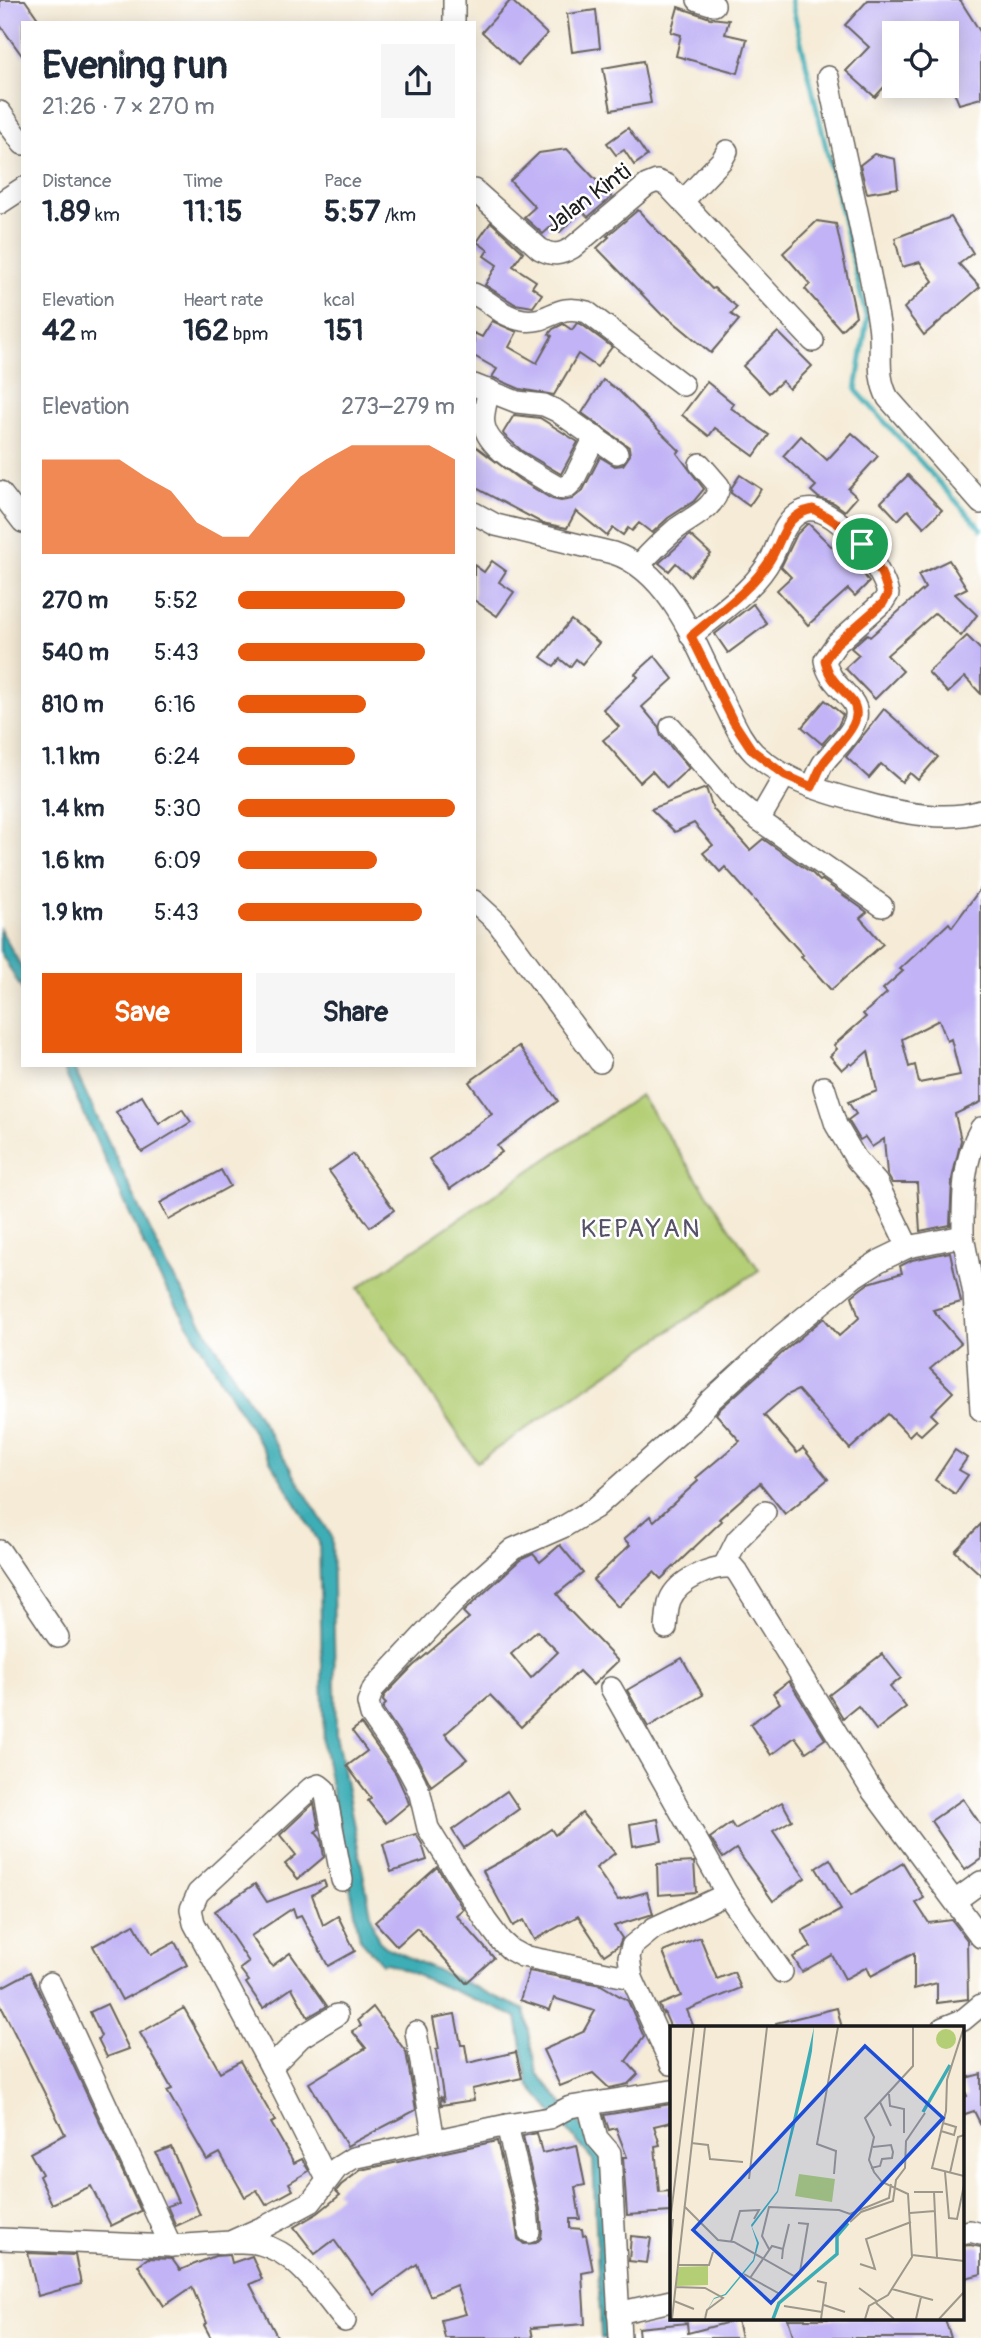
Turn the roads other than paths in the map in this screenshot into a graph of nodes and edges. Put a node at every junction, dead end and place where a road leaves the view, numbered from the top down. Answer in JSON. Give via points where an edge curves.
{"nodes":[{"id":1,"x":453,"y":0,"type":"edge"},
{"id":2,"x":454,"y":21,"type":"edge"},
{"id":3,"x":828,"y":77,"type":"dead end"},
{"id":4,"x":0,"y":112,"type":"edge"},
{"id":5,"x":21,"y":141,"type":"edge"},
{"id":6,"x":727,"y":151,"type":"dead end"},
{"id":7,"x":21,"y":189,"type":"edge"},
{"id":8,"x":476,"y":192,"type":"edge"},
{"id":9,"x":683,"y":201,"type":"junction"},
{"id":10,"x":0,"y":203,"type":"edge"},
{"id":11,"x":476,"y":295,"type":"edge"},
{"id":12,"x":813,"y":341,"type":"dead end"},
{"id":13,"x":683,"y":385,"type":"dead end"},
{"id":14,"x":481,"y":388,"type":"edge"},
{"id":15,"x":594,"y":437,"type":"junction"},
{"id":16,"x":617,"y":453,"type":"dead end"},
{"id":17,"x":700,"y":464,"type":"dead end"},
{"id":18,"x":0,"y":492,"type":"edge"},
{"id":19,"x":981,"y":503,"type":"edge"},
{"id":20,"x":476,"y":514,"type":"edge"},
{"id":21,"x":21,"y":519,"type":"edge"},
{"id":22,"x":639,"y":565,"type":"junction"},
{"id":23,"x":691,"y":636,"type":"junction"},
{"id":24,"x":671,"y":727,"type":"dead end"},
{"id":25,"x":785,"y":775,"type":"junction"},
{"id":26,"x":812,"y":787,"type":"junction"},
{"id":27,"x":981,"y":811,"type":"edge"},
{"id":28,"x":759,"y":820,"type":"junction"},
{"id":29,"x":476,"y":902,"type":"edge"},
{"id":30,"x":882,"y":905,"type":"dead end"},
{"id":31,"x":600,"y":1062,"type":"dead end"},
{"id":32,"x":824,"y":1087,"type":"dead end"},
{"id":33,"x":981,"y":1128,"type":"edge"},
{"id":34,"x":963,"y":1236,"type":"junction"},
{"id":35,"x":908,"y":1247,"type":"junction"},
{"id":36,"x":981,"y":1410,"type":"edge"},
{"id":37,"x":765,"y":1512,"type":"dead end"},
{"id":38,"x":0,"y":1551,"type":"edge"},
{"id":39,"x":724,"y":1566,"type":"junction"},
{"id":40,"x":666,"y":1628,"type":"dead end"},
{"id":41,"x":58,"y":1637,"type":"dead end"},
{"id":42,"x":611,"y":1688,"type":"dead end"},
{"id":43,"x":342,"y":1880,"type":"dead end"},
{"id":44,"x":981,"y":1882,"type":"edge"},
{"id":45,"x":727,"y":1894,"type":"junction"},
{"id":46,"x":954,"y":1901,"type":"junction"},
{"id":47,"x":981,"y":1937,"type":"edge"},
{"id":48,"x":782,"y":1972,"type":"dead end"},
{"id":49,"x":632,"y":1978,"type":"junction"},
{"id":50,"x":50,"y":1983,"type":"dead end"},
{"id":51,"x":981,"y":2005,"type":"edge"},
{"id":52,"x":337,"y":2015,"type":"dead end"},
{"id":53,"x":948,"y":2026,"type":"edge"},
{"id":54,"x":416,"y":2032,"type":"dead end"},
{"id":55,"x":670,"y":2062,"type":"edge"},
{"id":56,"x":271,"y":2067,"type":"junction"},
{"id":57,"x":670,"y":2091,"type":"edge"},
{"id":58,"x":579,"y":2106,"type":"junction"},
{"id":59,"x":507,"y":2125,"type":"junction"},
{"id":60,"x":434,"y":2141,"type":"junction"},
{"id":61,"x":327,"y":2179,"type":"junction"},
{"id":62,"x":529,"y":2232,"type":"dead end"},
{"id":63,"x":0,"y":2239,"type":"edge"},
{"id":64,"x":230,"y":2242,"type":"junction"},
{"id":65,"x":172,"y":2246,"type":"junction"},
{"id":66,"x":670,"y":2301,"type":"edge"},
{"id":67,"x":618,"y":2313,"type":"junction"},
{"id":68,"x":345,"y":2321,"type":"dead end"},
{"id":69,"x":620,"y":2338,"type":"edge"}],
"edges":[{"from":1,"to":2,"type":"street"},
{"from":3,"to":19,"type":"street","via":[[880,328],[882,387]]},
{"from":4,"to":5,"type":"street"},
{"from":6,"to":9,"type":"street"},
{"from":7,"to":10,"type":"street"},
{"from":8,"to":9,"type":"street","name":"Jalan Kinti","via":[[549,254],[572,248],[657,181],[667,184]]},
{"from":9,"to":12,"type":"street","name":"Jalan Kinti"},
{"from":11,"to":13,"type":"street","via":[[505,315],[523,320],[540,320],[564,309],[587,312]]},
{"from":14,"to":15,"type":"street","via":[[558,411]]},
{"from":14,"to":15,"type":"street","via":[[488,436],[515,461],[559,488],[573,481]]},
{"from":15,"to":16,"type":"street"},
{"from":17,"to":22,"type":"street","via":[[719,486],[718,494]]},
{"from":18,"to":21,"type":"street"},
{"from":20,"to":22,"type":"street","via":[[496,525],[612,553]]},
{"from":22,"to":23,"type":"street","via":[[677,608]]},
{"from":23,"to":25,"type":"street","via":[[742,737]]},
{"from":23,"to":26,"type":"street","via":[[757,578],[790,521],[801,512],[813,509],[828,516],[862,544],[888,594],[825,660],[830,677],[857,709],[856,719],[823,763]]},
{"from":24,"to":28,"type":"street","via":[[729,795]]},
{"from":25,"to":26,"type":"street"},
{"from":25,"to":28,"type":"street"},
{"from":26,"to":27,"type":"street","via":[[886,809],[946,815]]},
{"from":28,"to":30,"type":"street"},
{"from":29,"to":31,"type":"street","via":[[497,922]]},
{"from":32,"to":35,"type":"street","via":[[836,1125],[877,1183]]},
{"from":33,"to":34,"type":"street","via":[[972,1143],[967,1168]]},
{"from":34,"to":35,"type":"street"},
{"from":34,"to":36,"type":"street","via":[[974,1294]]},
{"from":35,"to":49,"type":"street","via":[[854,1277],[781,1336],[595,1508],[513,1549],[459,1597],[373,1689],[368,1703],[371,1715],[407,1766],[421,1794],[428,1828],[501,1941],[522,1956]]},
{"from":37,"to":39,"type":"street","via":[[737,1540]]},
{"from":38,"to":41,"type":"street"},
{"from":39,"to":40,"type":"street","via":[[675,1591]]},
{"from":39,"to":46,"type":"street","via":[[738,1573],[871,1789]]},
{"from":42,"to":45,"type":"street"},
{"from":43,"to":56,"type":"street","via":[[325,1790],[319,1786],[311,1788],[198,1893],[191,1909],[194,1923]]},
{"from":44,"to":46,"type":"street"},
{"from":45,"to":48,"type":"street"},
{"from":45,"to":49,"type":"street","via":[[640,1938],[629,1957]]},
{"from":46,"to":47,"type":"street"},
{"from":49,"to":55,"type":"street"},
{"from":50,"to":65,"type":"street"},
{"from":51,"to":53,"type":"street"},
{"from":52,"to":56,"type":"street","via":[[301,2037]]},
{"from":54,"to":60,"type":"street"},
{"from":56,"to":61,"type":"street"},
{"from":57,"to":58,"type":"street"},
{"from":58,"to":59,"type":"street","via":[[549,2118]]},
{"from":58,"to":67,"type":"street","via":[[610,2153]]},
{"from":59,"to":60,"type":"street"},
{"from":59,"to":62,"type":"street"},
{"from":60,"to":61,"type":"street","via":[[353,2158]]},
{"from":61,"to":64,"type":"street","via":[[311,2202]]},
{"from":63,"to":65,"type":"street"},
{"from":64,"to":65,"type":"street"},
{"from":64,"to":68,"type":"street","via":[[278,2250],[299,2265]]},
{"from":66,"to":67,"type":"street"},
{"from":67,"to":69,"type":"street"}]}
